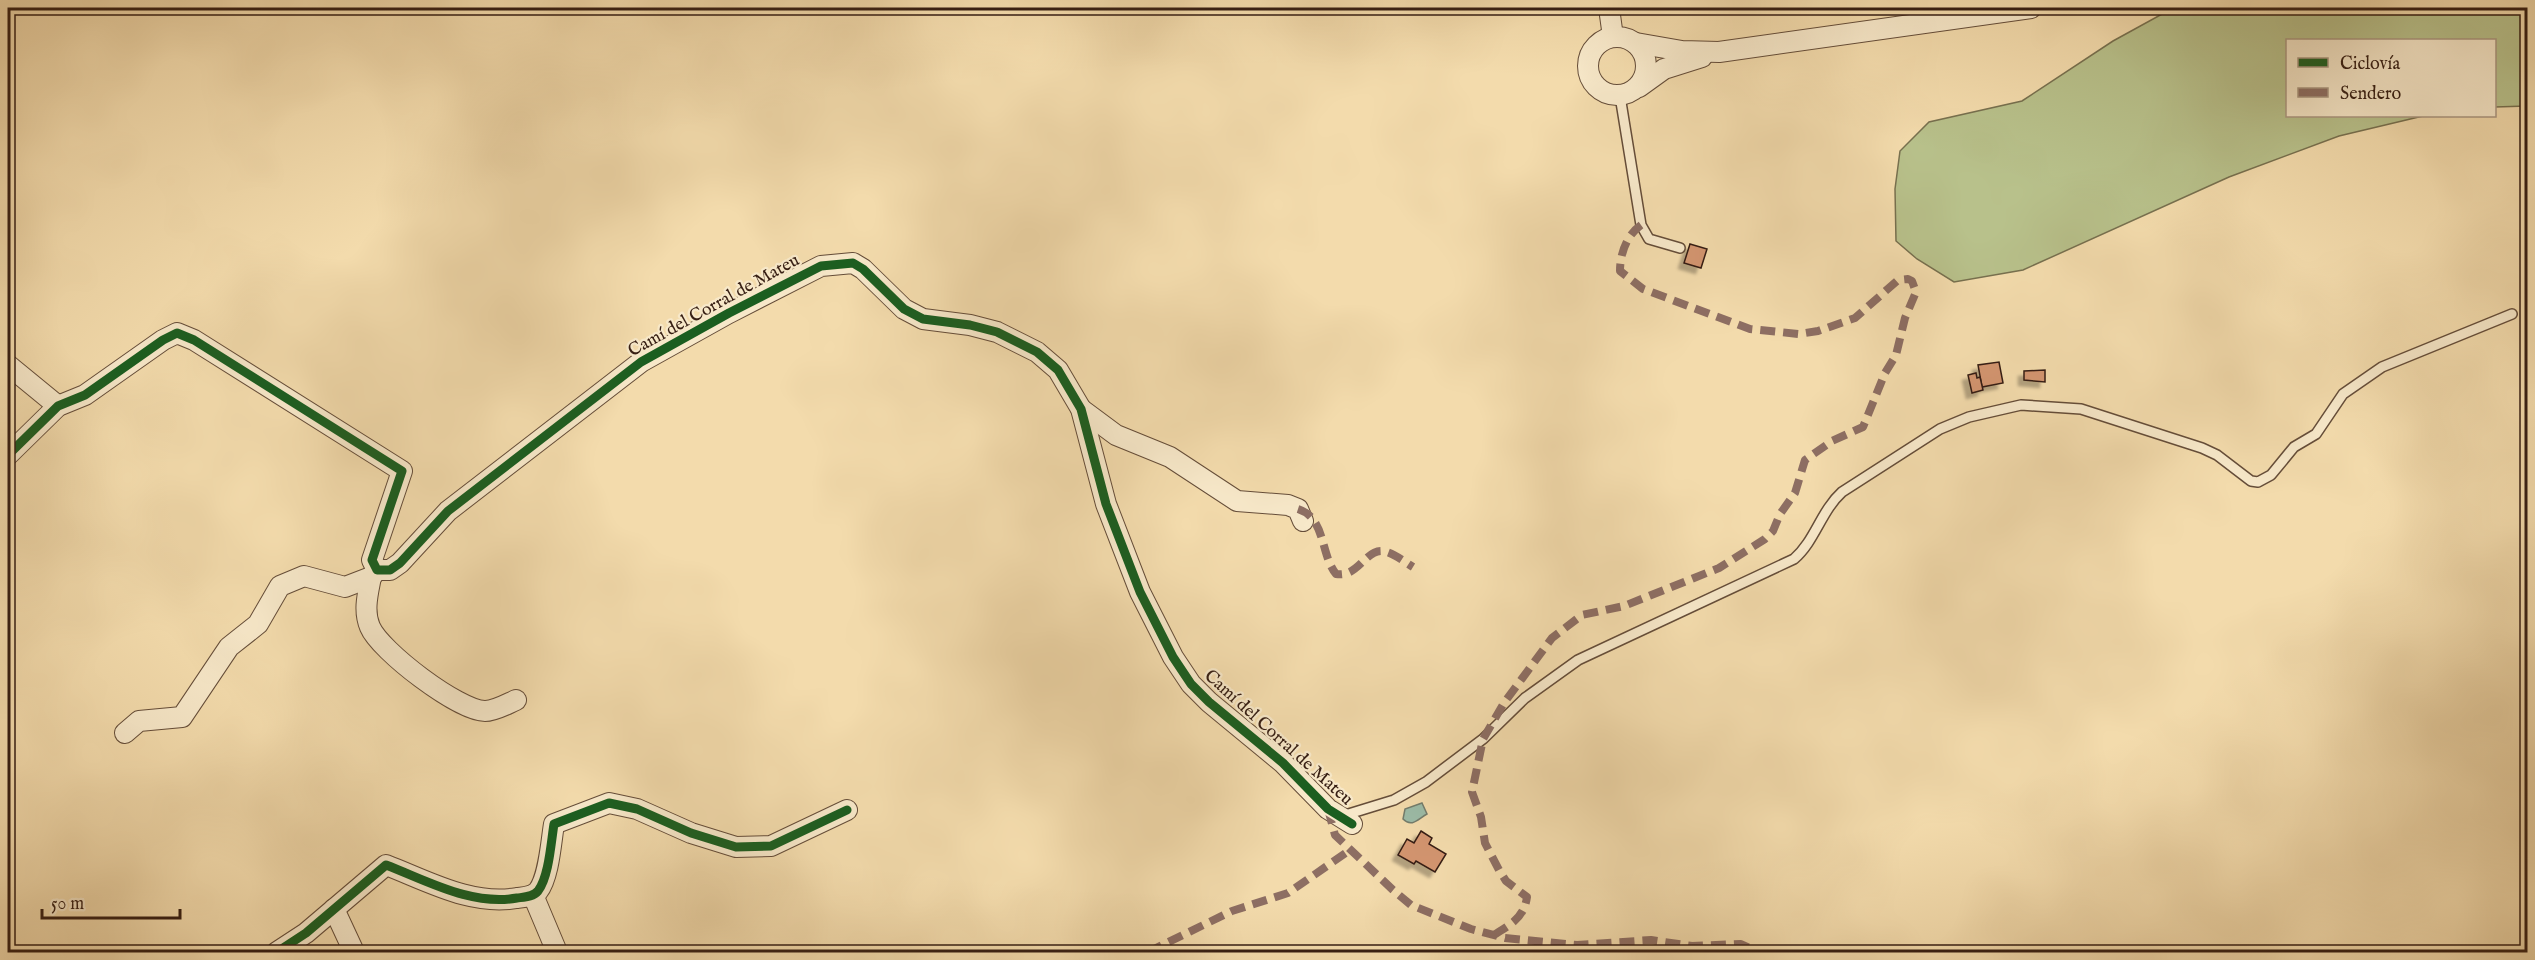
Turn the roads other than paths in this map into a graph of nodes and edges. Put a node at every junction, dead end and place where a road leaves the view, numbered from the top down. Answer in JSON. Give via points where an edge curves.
{"nodes":[{"id":1,"x":1609,"y":8,"type":"edge"},
{"id":2,"x":2031,"y":8,"type":"edge"},
{"id":3,"x":1982,"y":11,"type":"edge"},
{"id":4,"x":1613,"y":37,"type":"junction"},
{"id":5,"x":1635,"y":43,"type":"junction"},
{"id":6,"x":1719,"y":52,"type":"junction"},
{"id":7,"x":1639,"y":87,"type":"junction"},
{"id":8,"x":1620,"y":96,"type":"junction"},
{"id":9,"x":1680,"y":248,"type":"dead end"},
{"id":10,"x":2512,"y":314,"type":"dead end"},
{"id":11,"x":8,"y":365,"type":"edge"},
{"id":12,"x":58,"y":406,"type":"junction"},
{"id":13,"x":1081,"y":409,"type":"junction"},
{"id":14,"x":8,"y":455,"type":"edge"},
{"id":15,"x":1304,"y":521,"type":"dead end"},
{"id":16,"x":374,"y":573,"type":"junction"},
{"id":17,"x":516,"y":700,"type":"dead end"},
{"id":18,"x":125,"y":733,"type":"dead end"},
{"id":19,"x":847,"y":810,"type":"dead end"},
{"id":20,"x":1345,"y":821,"type":"joint"},
{"id":21,"x":533,"y":896,"type":"junction"},
{"id":22,"x":334,"y":909,"type":"junction"},
{"id":23,"x":277,"y":952,"type":"edge"},
{"id":24,"x":354,"y":952,"type":"edge"},
{"id":25,"x":557,"y":952,"type":"edge"}],
"edges":[{"from":1,"to":4,"type":"street"},
{"from":2,"to":3,"type":"street"},
{"from":3,"to":6,"type":"street"},
{"from":4,"to":5,"type":"street"},
{"from":4,"to":8,"type":"street","via":[[1603,40],[1589,55],[1588,75],[1601,91]]},
{"from":5,"to":6,"type":"street"},
{"from":5,"to":7,"type":"street","via":[[1646,60]]},
{"from":6,"to":7,"type":"street","via":[[1664,69]]},
{"from":7,"to":8,"type":"street"},
{"from":8,"to":9,"type":"lane","via":[[1641,225],[1649,239]]},
{"from":10,"to":20,"type":"lane","via":[[2382,367],[2343,394],[2316,434],[2294,447],[2271,476],[2258,482],[2202,448],[2081,409],[2021,405],[1979,414],[1940,429],[1842,492],[1830,503],[1794,559],[1578,660],[1525,698],[1483,740],[1426,782]]},
{"from":11,"to":12,"type":"street"},
{"from":12,"to":14,"type":"street"},
{"from":12,"to":16,"type":"street","via":[[85,395],[177,333],[194,340],[402,471],[372,560]]},
{"from":13,"to":15,"type":"street","via":[[1116,435],[1170,457],[1238,501],[1288,505],[1298,509]]},
{"from":13,"to":16,"type":"street","name":"Camí del Corral de Mateu","via":[[1058,370],[1018,342],[970,324],[923,319],[904,309],[853,263],[821,266],[641,362],[448,511],[400,563]]},
{"from":13,"to":20,"type":"street","name":"Camí del Corral de Mateu","via":[[1106,504],[1140,592],[1173,657],[1209,702]]},
{"from":16,"to":17,"type":"street","via":[[367,611],[370,627],[400,662],[470,707],[485,711]]},
{"from":16,"to":18,"type":"street","name":"Camí del Corral de Mateu","via":[[345,587],[304,576],[280,586],[258,624],[229,647],[182,717],[139,721]]},
{"from":19,"to":21,"type":"street","via":[[771,846],[736,847],[691,833],[637,809],[609,803],[554,824],[545,872]]},
{"from":21,"to":22,"type":"street","via":[[501,901],[471,898],[386,865]]},
{"from":21,"to":25,"type":"street"},
{"from":22,"to":23,"type":"street"},
{"from":22,"to":24,"type":"street"}]}
